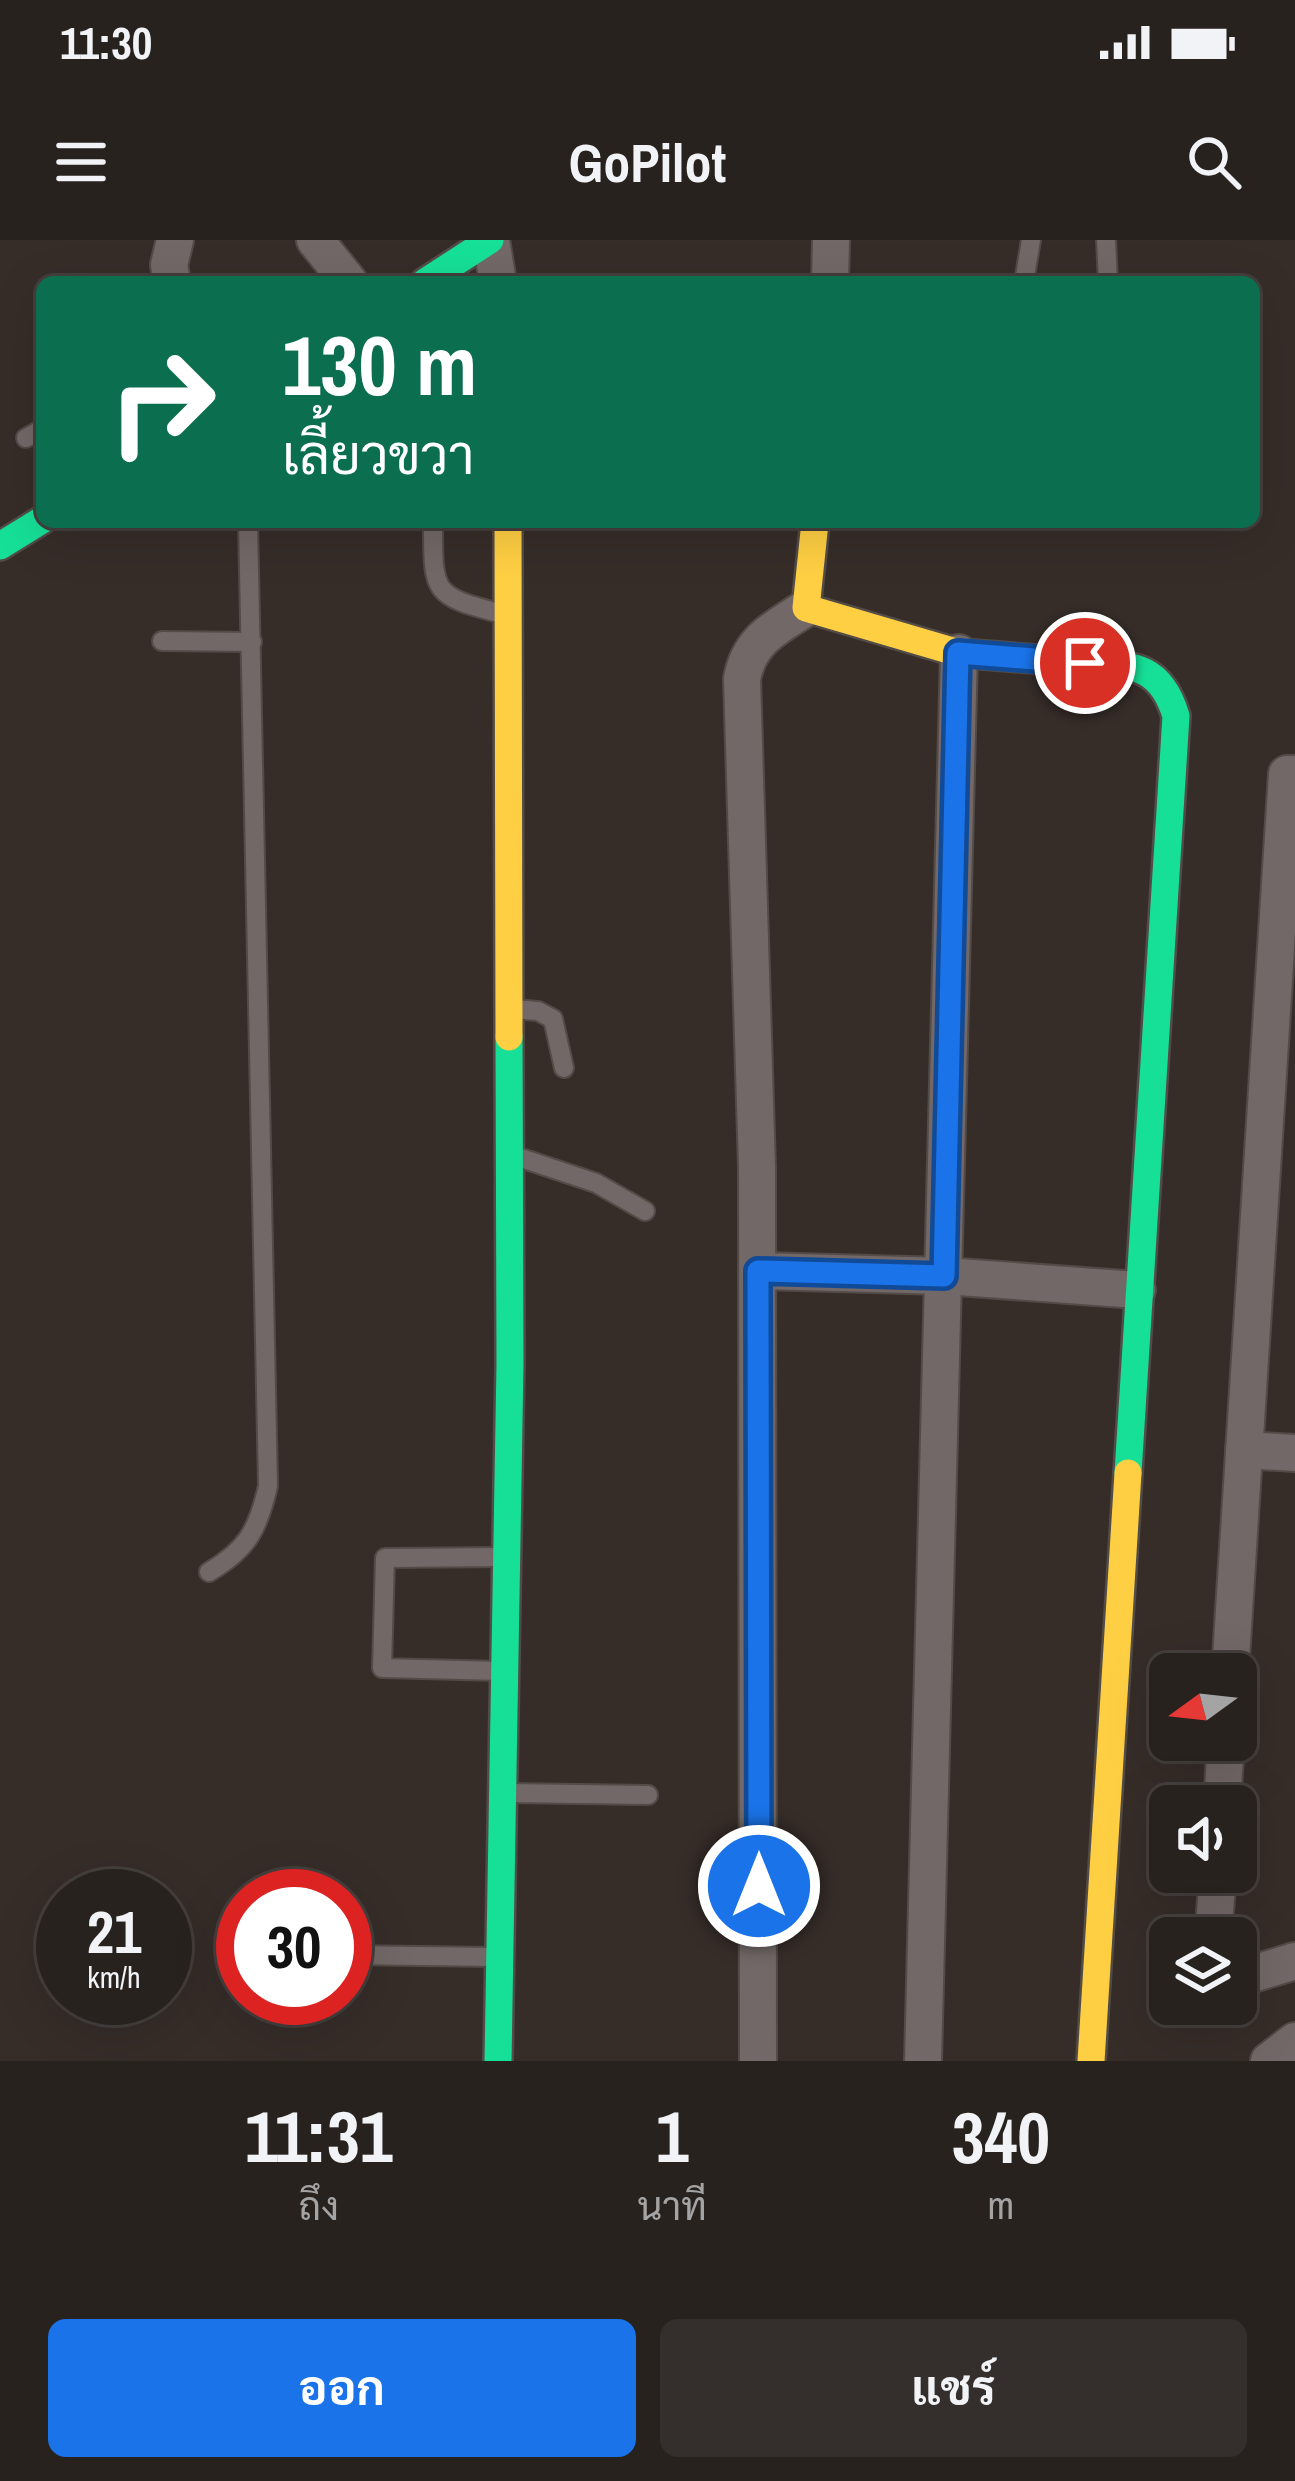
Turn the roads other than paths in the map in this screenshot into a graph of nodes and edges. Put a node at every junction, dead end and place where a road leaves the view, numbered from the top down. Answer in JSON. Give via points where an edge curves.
{"nodes":[{"id":1,"x":175,"y":240,"type":"edge"},
{"id":2,"x":315,"y":240,"type":"edge"},
{"id":3,"x":490,"y":240,"type":"edge"},
{"id":4,"x":831,"y":240,"type":"edge"},
{"id":5,"x":1031,"y":240,"type":"edge"},
{"id":6,"x":1106,"y":240,"type":"edge"},
{"id":7,"x":171,"y":276,"type":"edge"},
{"id":8,"x":344,"y":276,"type":"edge"},
{"id":9,"x":437,"y":276,"type":"edge"},
{"id":10,"x":497,"y":276,"type":"edge"},
{"id":11,"x":830,"y":276,"type":"edge"},
{"id":12,"x":1025,"y":276,"type":"edge"},
{"id":13,"x":1108,"y":276,"type":"edge"},
{"id":14,"x":36,"y":524,"type":"edge"},
{"id":15,"x":248,"y":528,"type":"edge"},
{"id":16,"x":434,"y":528,"type":"edge"},
{"id":17,"x":508,"y":528,"type":"edge"},
{"id":18,"x":814,"y":528,"type":"edge"},
{"id":19,"x":0,"y":546,"type":"edge"},
{"id":20,"x":806,"y":608,"type":"junction"},
{"id":21,"x":508,"y":615,"type":"junction"},
{"id":22,"x":162,"y":641,"type":"dead end"},
{"id":23,"x":252,"y":642,"type":"junction"},
{"id":24,"x":958,"y":653,"type":"junction"},
{"id":25,"x":1295,"y":774,"type":"edge"},
{"id":26,"x":509,"y":1009,"type":"junction"},
{"id":27,"x":564,"y":1067,"type":"dead end"},
{"id":28,"x":509,"y":1154,"type":"junction"},
{"id":29,"x":645,"y":1211,"type":"dead end"},
{"id":30,"x":758,"y":1271,"type":"junction"},
{"id":31,"x":944,"y":1276,"type":"junction"},
{"id":32,"x":1137,"y":1290,"type":"junction"},
{"id":33,"x":1244,"y":1450,"type":"junction"},
{"id":34,"x":1295,"y":1453,"type":"edge"},
{"id":35,"x":508,"y":1557,"type":"junction"},
{"id":36,"x":208,"y":1571,"type":"dead end"},
{"id":37,"x":1231,"y":1653,"type":"edge"},
{"id":38,"x":506,"y":1671,"type":"junction"},
{"id":39,"x":504,"y":1793,"type":"junction"},
{"id":40,"x":648,"y":1795,"type":"dead end"},
{"id":41,"x":372,"y":1955,"type":"edge"},
{"id":42,"x":501,"y":1957,"type":"junction"},
{"id":43,"x":1295,"y":1961,"type":"edge"},
{"id":44,"x":1257,"y":1973,"type":"edge"},
{"id":45,"x":1295,"y":2041,"type":"edge"},
{"id":46,"x":498,"y":2061,"type":"edge"},
{"id":47,"x":758,"y":2061,"type":"edge"},
{"id":48,"x":923,"y":2061,"type":"edge"},
{"id":49,"x":1091,"y":2061,"type":"edge"},
{"id":50,"x":1269,"y":2061,"type":"edge"}],
"edges":[{"from":1,"to":7,"type":"street"},
{"from":2,"to":8,"type":"street"},
{"from":3,"to":9,"type":"street"},
{"from":3,"to":10,"type":"street"},
{"from":4,"to":11,"type":"street"},
{"from":5,"to":12,"type":"lane"},
{"from":6,"to":13,"type":"lane"},
{"from":14,"to":19,"type":"street"},
{"from":15,"to":23,"type":"lane"},
{"from":16,"to":21,"type":"lane","via":[[440,588],[452,602]]},
{"from":17,"to":21,"type":"street"},
{"from":18,"to":20,"type":"street"},
{"from":20,"to":24,"type":"street"},
{"from":20,"to":30,"type":"street","via":[[756,641],[742,679]]},
{"from":21,"to":26,"type":"street"},
{"from":22,"to":23,"type":"lane"},
{"from":23,"to":36,"type":"lane","via":[[268,1486],[258,1530],[237,1555]]},
{"from":24,"to":31,"type":"street"},
{"from":24,"to":32,"type":"street","via":[[1127,666],[1158,676],[1176,716]]},
{"from":25,"to":33,"type":"street","via":[[1288,773]]},
{"from":26,"to":27,"type":"lane","via":[[553,1019]]},
{"from":26,"to":28,"type":"street"},
{"from":28,"to":29,"type":"lane","via":[[596,1183]]},
{"from":28,"to":35,"type":"street"},
{"from":30,"to":31,"type":"street"},
{"from":30,"to":47,"type":"street"},
{"from":31,"to":32,"type":"street"},
{"from":31,"to":48,"type":"street"},
{"from":32,"to":49,"type":"street"},
{"from":33,"to":34,"type":"street"},
{"from":33,"to":37,"type":"street"},
{"from":35,"to":38,"type":"street"},
{"from":35,"to":38,"type":"lane","via":[[385,1558],[382,1668]]},
{"from":38,"to":39,"type":"street"},
{"from":39,"to":40,"type":"lane"},
{"from":39,"to":42,"type":"street"},
{"from":41,"to":42,"type":"lane"},
{"from":42,"to":46,"type":"street"},
{"from":43,"to":44,"type":"street"},
{"from":45,"to":50,"type":"street"}]}
